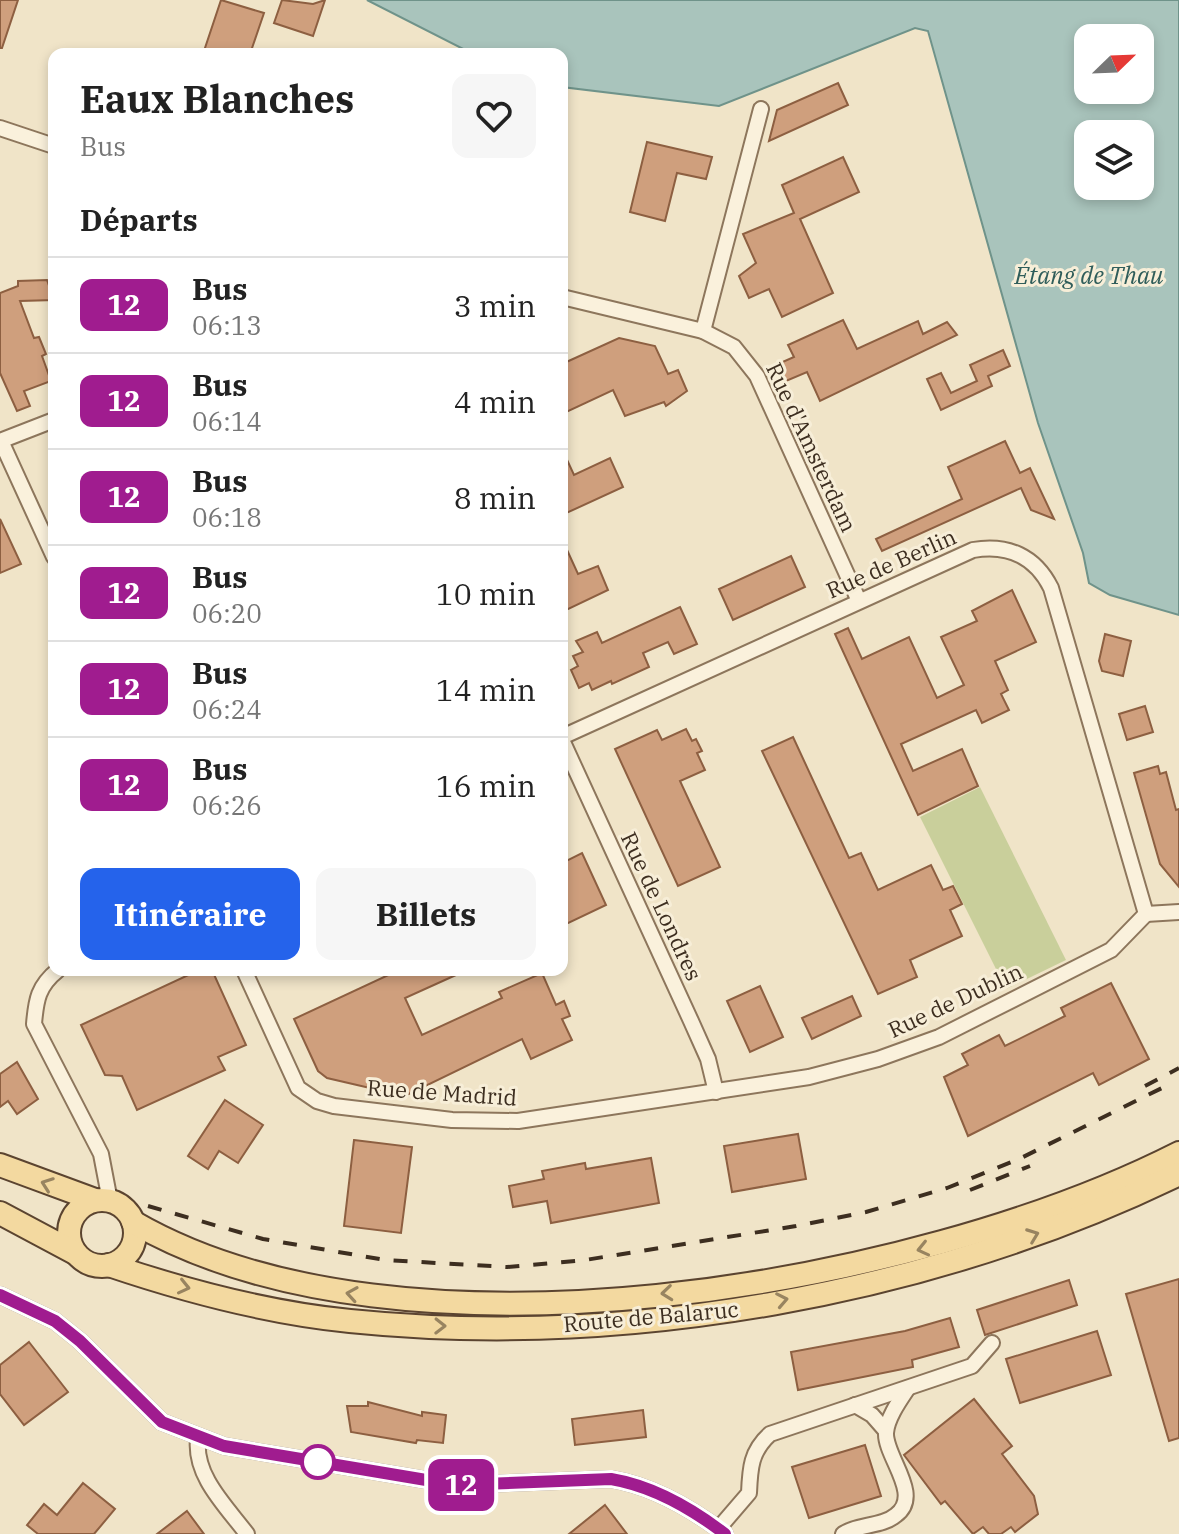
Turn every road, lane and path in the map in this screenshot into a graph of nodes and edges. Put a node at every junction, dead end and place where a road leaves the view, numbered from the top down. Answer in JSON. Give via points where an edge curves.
{"nodes":[{"id":1,"x":761,"y":109,"type":"dead end"},
{"id":2,"x":0,"y":128,"type":"edge"},
{"id":3,"x":48,"y":144,"type":"edge"},
{"id":4,"x":568,"y":298,"type":"edge"},
{"id":5,"x":703,"y":331,"type":"junction"},
{"id":6,"x":48,"y":422,"type":"edge"},
{"id":7,"x":0,"y":441,"type":"edge"},
{"id":8,"x":48,"y":544,"type":"edge"},
{"id":9,"x":859,"y":601,"type":"junction"},
{"id":10,"x":568,"y":735,"type":"edge"},
{"id":11,"x":568,"y":751,"type":"edge"},
{"id":12,"x":1179,"y":912,"type":"edge"},
{"id":13,"x":1146,"y":914,"type":"junction"},
{"id":14,"x":50,"y":976,"type":"edge"},
{"id":15,"x":247,"y":976,"type":"edge"},
{"id":16,"x":716,"y":1092,"type":"junction"},
{"id":17,"x":1179,"y":1153,"type":"edge"},
{"id":18,"x":0,"y":1165,"type":"edge"},
{"id":19,"x":1179,"y":1174,"type":"edge"},
{"id":20,"x":103,"y":1201,"type":"junction"},
{"id":21,"x":0,"y":1213,"type":"edge"},
{"id":22,"x":133,"y":1222,"type":"junction"},
{"id":23,"x":75,"y":1253,"type":"junction"},
{"id":24,"x":109,"y":1265,"type":"junction"},
{"id":25,"x":0,"y":1295,"type":"edge"},
{"id":26,"x":992,"y":1343,"type":"dead end"},
{"id":27,"x":908,"y":1388,"type":"junction"},
{"id":28,"x":855,"y":1405,"type":"junction"},
{"id":29,"x":886,"y":1431,"type":"junction"},
{"id":30,"x":198,"y":1439,"type":"junction"},
{"id":31,"x":722,"y":1532,"type":"edge"},
{"id":32,"x":247,"y":1534,"type":"edge"},
{"id":33,"x":843,"y":1534,"type":"edge"}],
"edges":[{"from":1,"to":5,"type":"street"},
{"from":2,"to":3,"type":"street"},
{"from":4,"to":5,"type":"street","name":"Rue d'Amsterdam"},
{"from":5,"to":9,"type":"street","name":"Rue d'Amsterdam","via":[[734,347],[757,376]]},
{"from":6,"to":7,"type":"street"},
{"from":7,"to":8,"type":"street"},
{"from":9,"to":10,"type":"street","name":"Rue de Berlin"},
{"from":9,"to":13,"type":"street","name":"Rue de Berlin","via":[[973,550],[1005,549],[1039,569],[1051,588]]},
{"from":11,"to":16,"type":"street","name":"Rue de Londres","via":[[708,1059]]},
{"from":12,"to":13,"type":"street"},
{"from":13,"to":16,"type":"street","name":"Rue de Dublin","via":[[1111,950],[939,1037],[809,1077]]},
{"from":14,"to":20,"type":"street","via":[[36,1000],[34,1024],[101,1154]]},
{"from":15,"to":16,"type":"street","name":"Rue de Madrid","via":[[298,1088],[334,1106],[452,1120],[518,1121]]},
{"from":17,"to":22,"type":"main road","name":"Route de Balaruc","one_way":true,"via":[[1128,1179],[930,1248],[751,1282],[576,1301],[482,1305],[355,1295],[214,1261]]},
{"from":20,"to":18,"type":"main road","one_way":true},
{"from":24,"to":19,"type":"main road","name":"Route de Balaruc","one_way":true,"via":[[268,1308],[348,1321],[485,1326],[599,1322],[749,1307],[936,1268],[1079,1217]]},
{"from":20,"to":22,"type":"main road","via":[[122,1207]]},
{"from":20,"to":23,"type":"main road","via":[[79,1209],[70,1226]]},
{"from":21,"to":23,"type":"main road"},
{"from":22,"to":24,"type":"main road","via":[[131,1249]]},
{"from":23,"to":24,"type":"main road","via":[[90,1264]]},
{"from":25,"to":30,"type":"street","via":[[55,1321],[162,1422]]},
{"from":26,"to":27,"type":"street","via":[[972,1366]]},
{"from":27,"to":28,"type":"street"},
{"from":27,"to":29,"type":"street"},
{"from":28,"to":29,"type":"street"},
{"from":28,"to":31,"type":"street","via":[[770,1434],[758,1445],[749,1493]]},
{"from":29,"to":33,"type":"street","via":[[906,1487],[904,1504],[896,1515]]},
{"from":30,"to":31,"type":"street","via":[[456,1485],[611,1479],[658,1493]]},
{"from":30,"to":32,"type":"street","via":[[196,1450],[206,1478]]}]}
